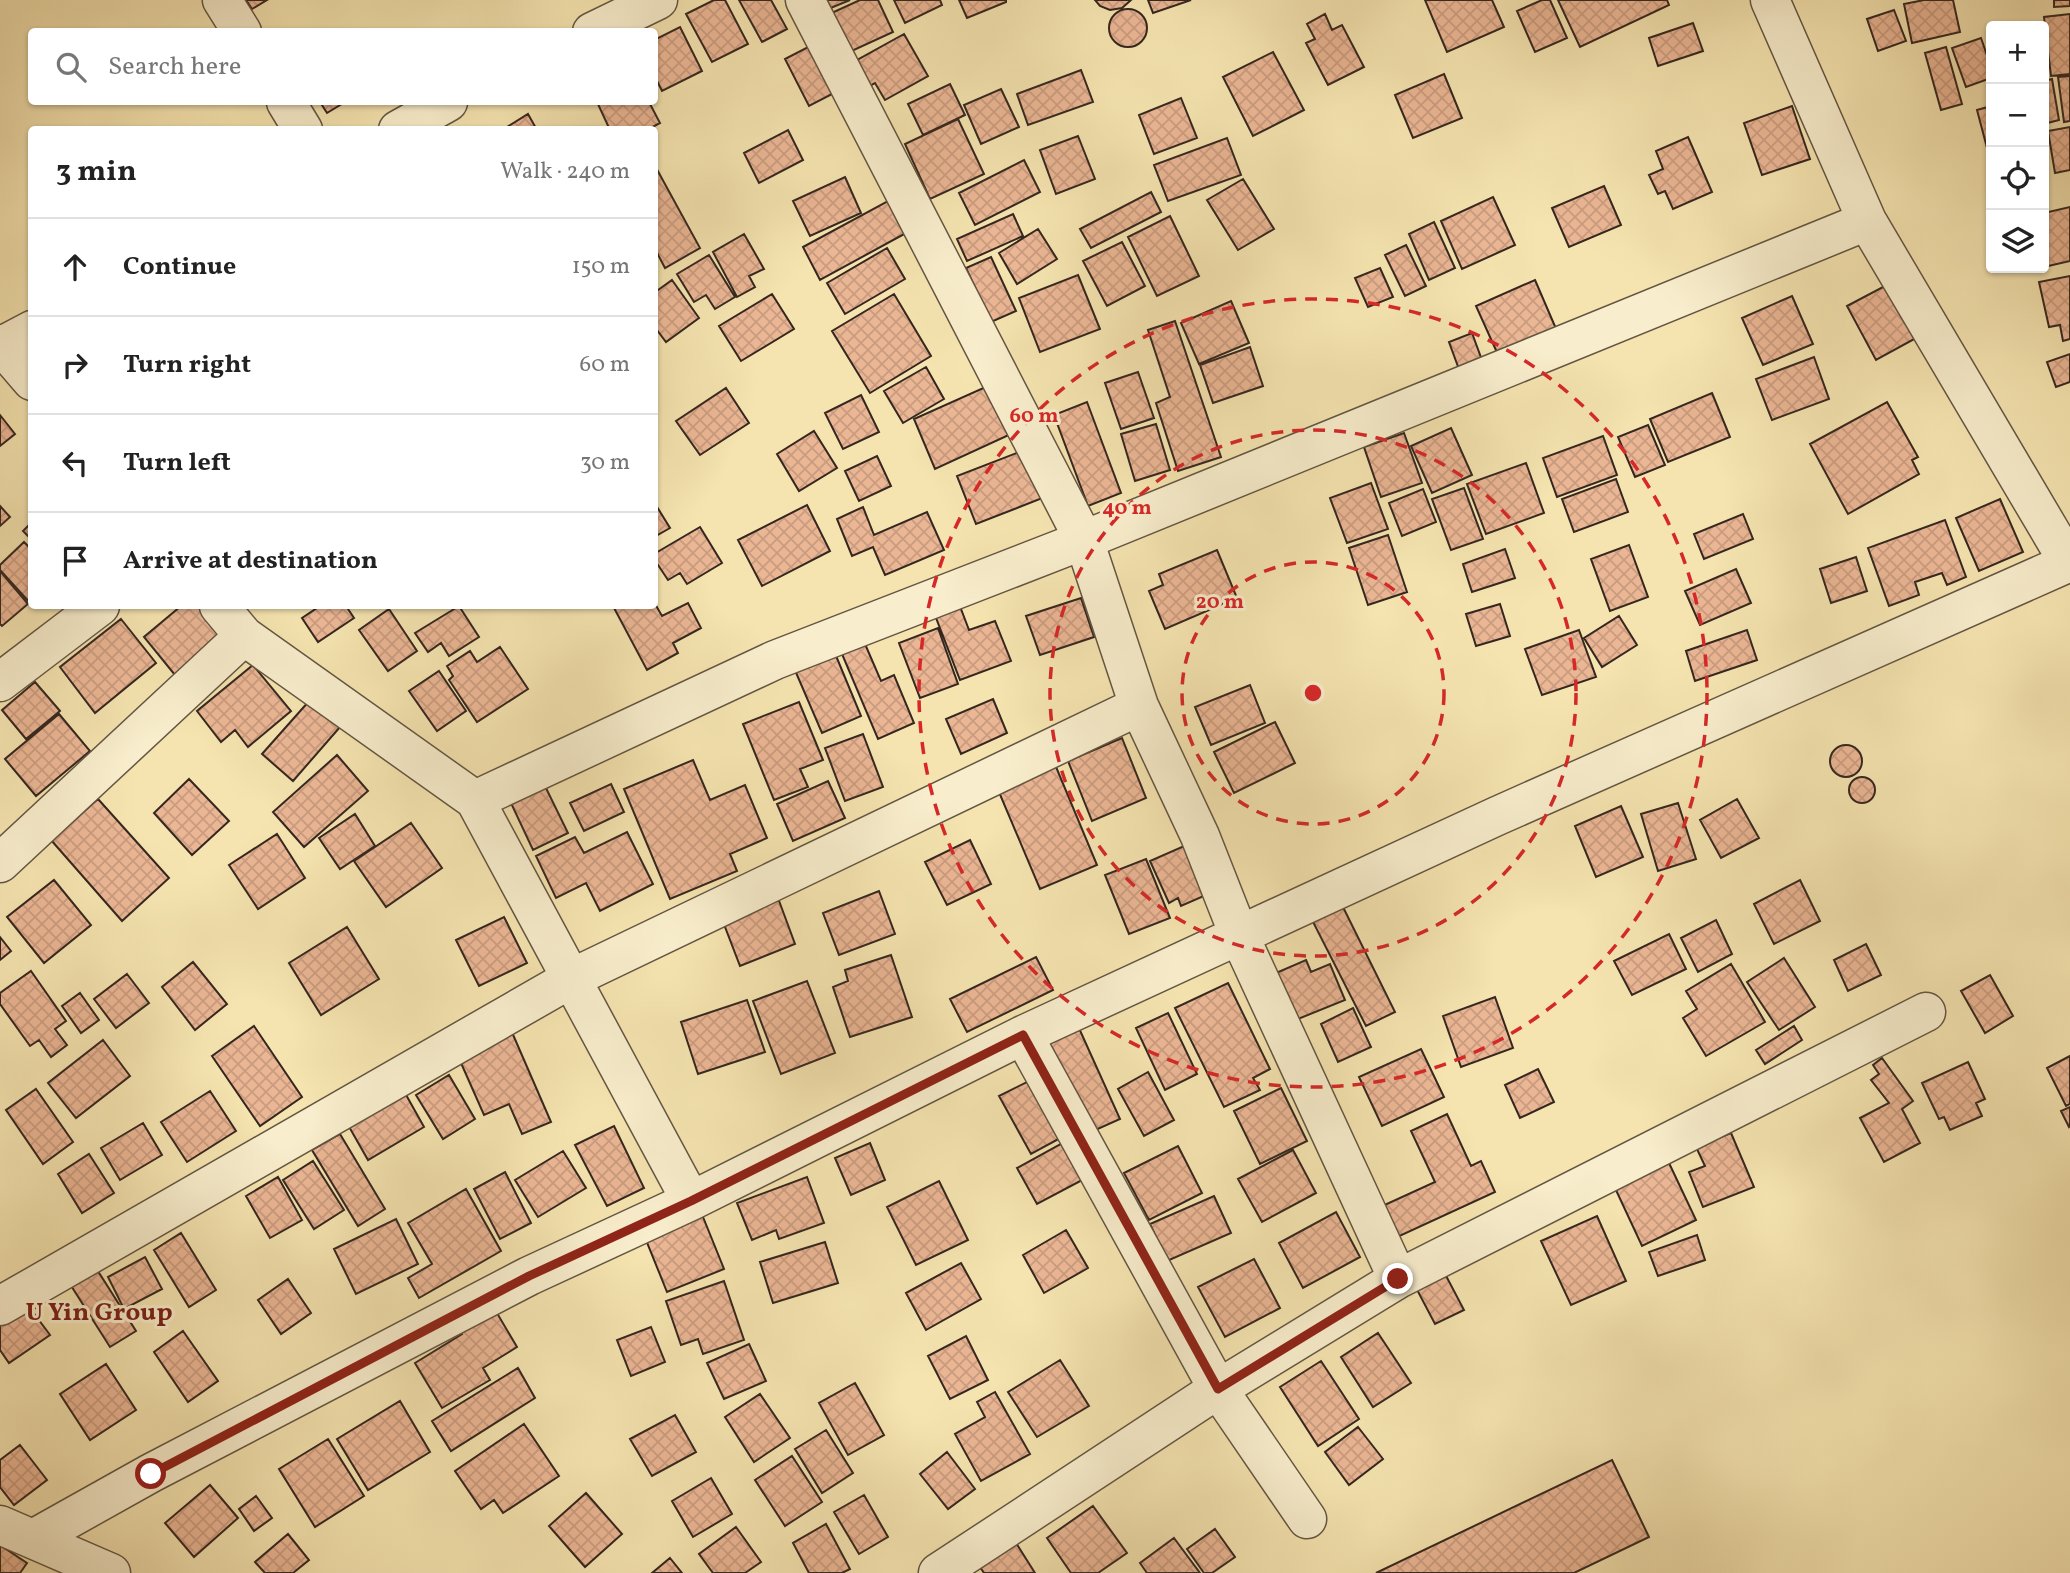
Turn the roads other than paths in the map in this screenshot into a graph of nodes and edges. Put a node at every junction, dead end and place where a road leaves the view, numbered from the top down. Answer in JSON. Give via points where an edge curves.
{"nodes":[{"id":1,"x":222,"y":0,"type":"edge"},
{"id":2,"x":658,"y":0,"type":"edge"},
{"id":3,"x":806,"y":0,"type":"edge"},
{"id":4,"x":1770,"y":0,"type":"edge"},
{"id":5,"x":240,"y":28,"type":"edge"},
{"id":6,"x":600,"y":28,"type":"edge"},
{"id":7,"x":288,"y":105,"type":"edge"},
{"id":8,"x":444,"y":105,"type":"edge"},
{"id":9,"x":301,"y":126,"type":"edge"},
{"id":10,"x":405,"y":126,"type":"edge"},
{"id":11,"x":1867,"y":221,"type":"junction"},
{"id":12,"x":11,"y":340,"type":"edge"},
{"id":13,"x":28,"y":373,"type":"edge"},
{"id":14,"x":1084,"y":540,"type":"junction"},
{"id":15,"x":2069,"y":562,"type":"edge"},
{"id":16,"x":96,"y":609,"type":"edge"},
{"id":17,"x":222,"y":609,"type":"edge"},
{"id":18,"x":244,"y":636,"type":"junction"},
{"id":19,"x":0,"y":682,"type":"edge"},
{"id":20,"x":1139,"y":706,"type":"junction"},
{"id":21,"x":475,"y":800,"type":"junction"},
{"id":22,"x":0,"y":863,"type":"edge"},
{"id":23,"x":1239,"y":935,"type":"junction"},
{"id":24,"x":572,"y":978,"type":"junction"},
{"id":25,"x":1926,"y":1012,"type":"dead end"},
{"id":26,"x":1023,"y":1035,"type":"junction"},
{"id":27,"x":691,"y":1201,"type":"junction"},
{"id":28,"x":1398,"y":1279,"type":"junction"},
{"id":29,"x":0,"y":1306,"type":"edge"},
{"id":30,"x":1218,"y":1389,"type":"junction"},
{"id":31,"x":1307,"y":1519,"type":"dead end"},
{"id":32,"x":17,"y":1532,"type":"edge"},
{"id":33,"x":111,"y":1573,"type":"edge"},
{"id":34,"x":938,"y":1573,"type":"edge"}],
"edges":[{"from":1,"to":5,"type":"street"},
{"from":2,"to":6,"type":"street"},
{"from":3,"to":14,"type":"street"},
{"from":4,"to":11,"type":"street"},
{"from":7,"to":9,"type":"street"},
{"from":8,"to":10,"type":"street"},
{"from":11,"to":14,"type":"street"},
{"from":11,"to":15,"type":"street"},
{"from":12,"to":13,"type":"street"},
{"from":14,"to":20,"type":"street"},
{"from":14,"to":21,"type":"street","via":[[775,660]]},
{"from":15,"to":23,"type":"street"},
{"from":16,"to":19,"type":"street"},
{"from":17,"to":18,"type":"street"},
{"from":18,"to":21,"type":"street"},
{"from":18,"to":22,"type":"street"},
{"from":20,"to":23,"type":"street","via":[[1200,836]]},
{"from":20,"to":24,"type":"street"},
{"from":21,"to":24,"type":"street"},
{"from":23,"to":26,"type":"street"},
{"from":23,"to":28,"type":"street"},
{"from":24,"to":27,"type":"street"},
{"from":24,"to":29,"type":"street"},
{"from":25,"to":28,"type":"street"},
{"from":26,"to":27,"type":"street"},
{"from":26,"to":30,"type":"street"},
{"from":27,"to":32,"type":"street","via":[[529,1276],[151,1474]]},
{"from":28,"to":30,"type":"street"},
{"from":30,"to":31,"type":"street"},
{"from":30,"to":34,"type":"street"},
{"from":32,"to":33,"type":"street"}]}
